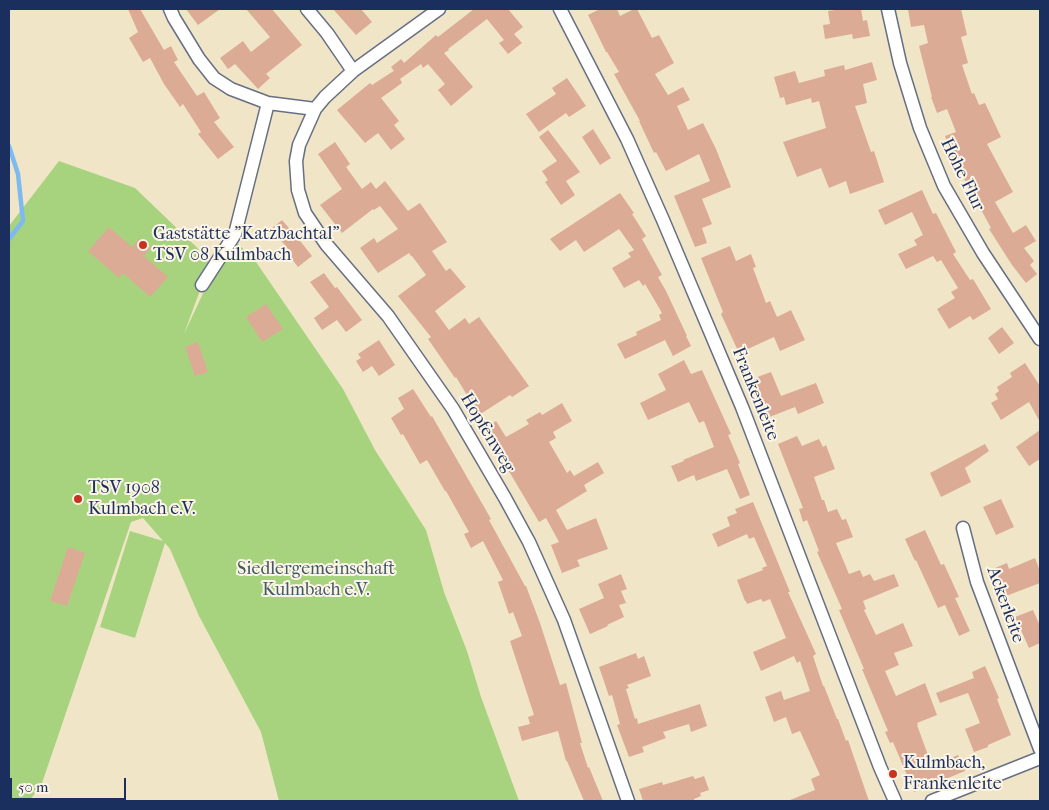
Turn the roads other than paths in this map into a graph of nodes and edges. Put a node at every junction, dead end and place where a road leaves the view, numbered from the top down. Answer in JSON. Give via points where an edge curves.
{"nodes":[{"id":1,"x":170,"y":9,"type":"edge"},
{"id":2,"x":307,"y":9,"type":"edge"},
{"id":3,"x":439,"y":9,"type":"edge"},
{"id":4,"x":560,"y":9,"type":"edge"},
{"id":5,"x":888,"y":9,"type":"edge"},
{"id":6,"x":353,"y":71,"type":"junction"},
{"id":7,"x":268,"y":103,"type":"junction"},
{"id":8,"x":315,"y":110,"type":"junction"},
{"id":9,"x":202,"y":285,"type":"dead end"},
{"id":10,"x":1040,"y":340,"type":"edge"},
{"id":11,"x":963,"y":528,"type":"dead end"},
{"id":12,"x":1040,"y":749,"type":"edge"},
{"id":13,"x":1040,"y":758,"type":"edge"},
{"id":14,"x":628,"y":801,"type":"edge"},
{"id":15,"x":895,"y":801,"type":"edge"},
{"id":16,"x":932,"y":801,"type":"edge"}],
"edges":[{"from":1,"to":7,"type":"street","via":[[214,78],[231,89]]},
{"from":2,"to":6,"type":"street"},
{"from":3,"to":6,"type":"street","name":"Hopfenweg"},
{"from":4,"to":15,"type":"street","name":"Frankenleite","via":[[628,139],[663,220],[742,407]]},
{"from":5,"to":10,"type":"street","name":"Hohe Flur","via":[[920,128],[944,186]]},
{"from":6,"to":8,"type":"street","name":"Hopfenweg"},
{"from":7,"to":8,"type":"street"},
{"from":7,"to":9,"type":"street","via":[[236,234]]},
{"from":8,"to":14,"type":"street","name":"Hopfenweg","via":[[299,145],[296,160],[298,190],[305,213],[326,244],[388,316],[453,409],[530,542],[564,620]]},
{"from":11,"to":12,"type":"street","name":"Ackerleite","via":[[977,582]]},
{"from":13,"to":16,"type":"street"}]}
